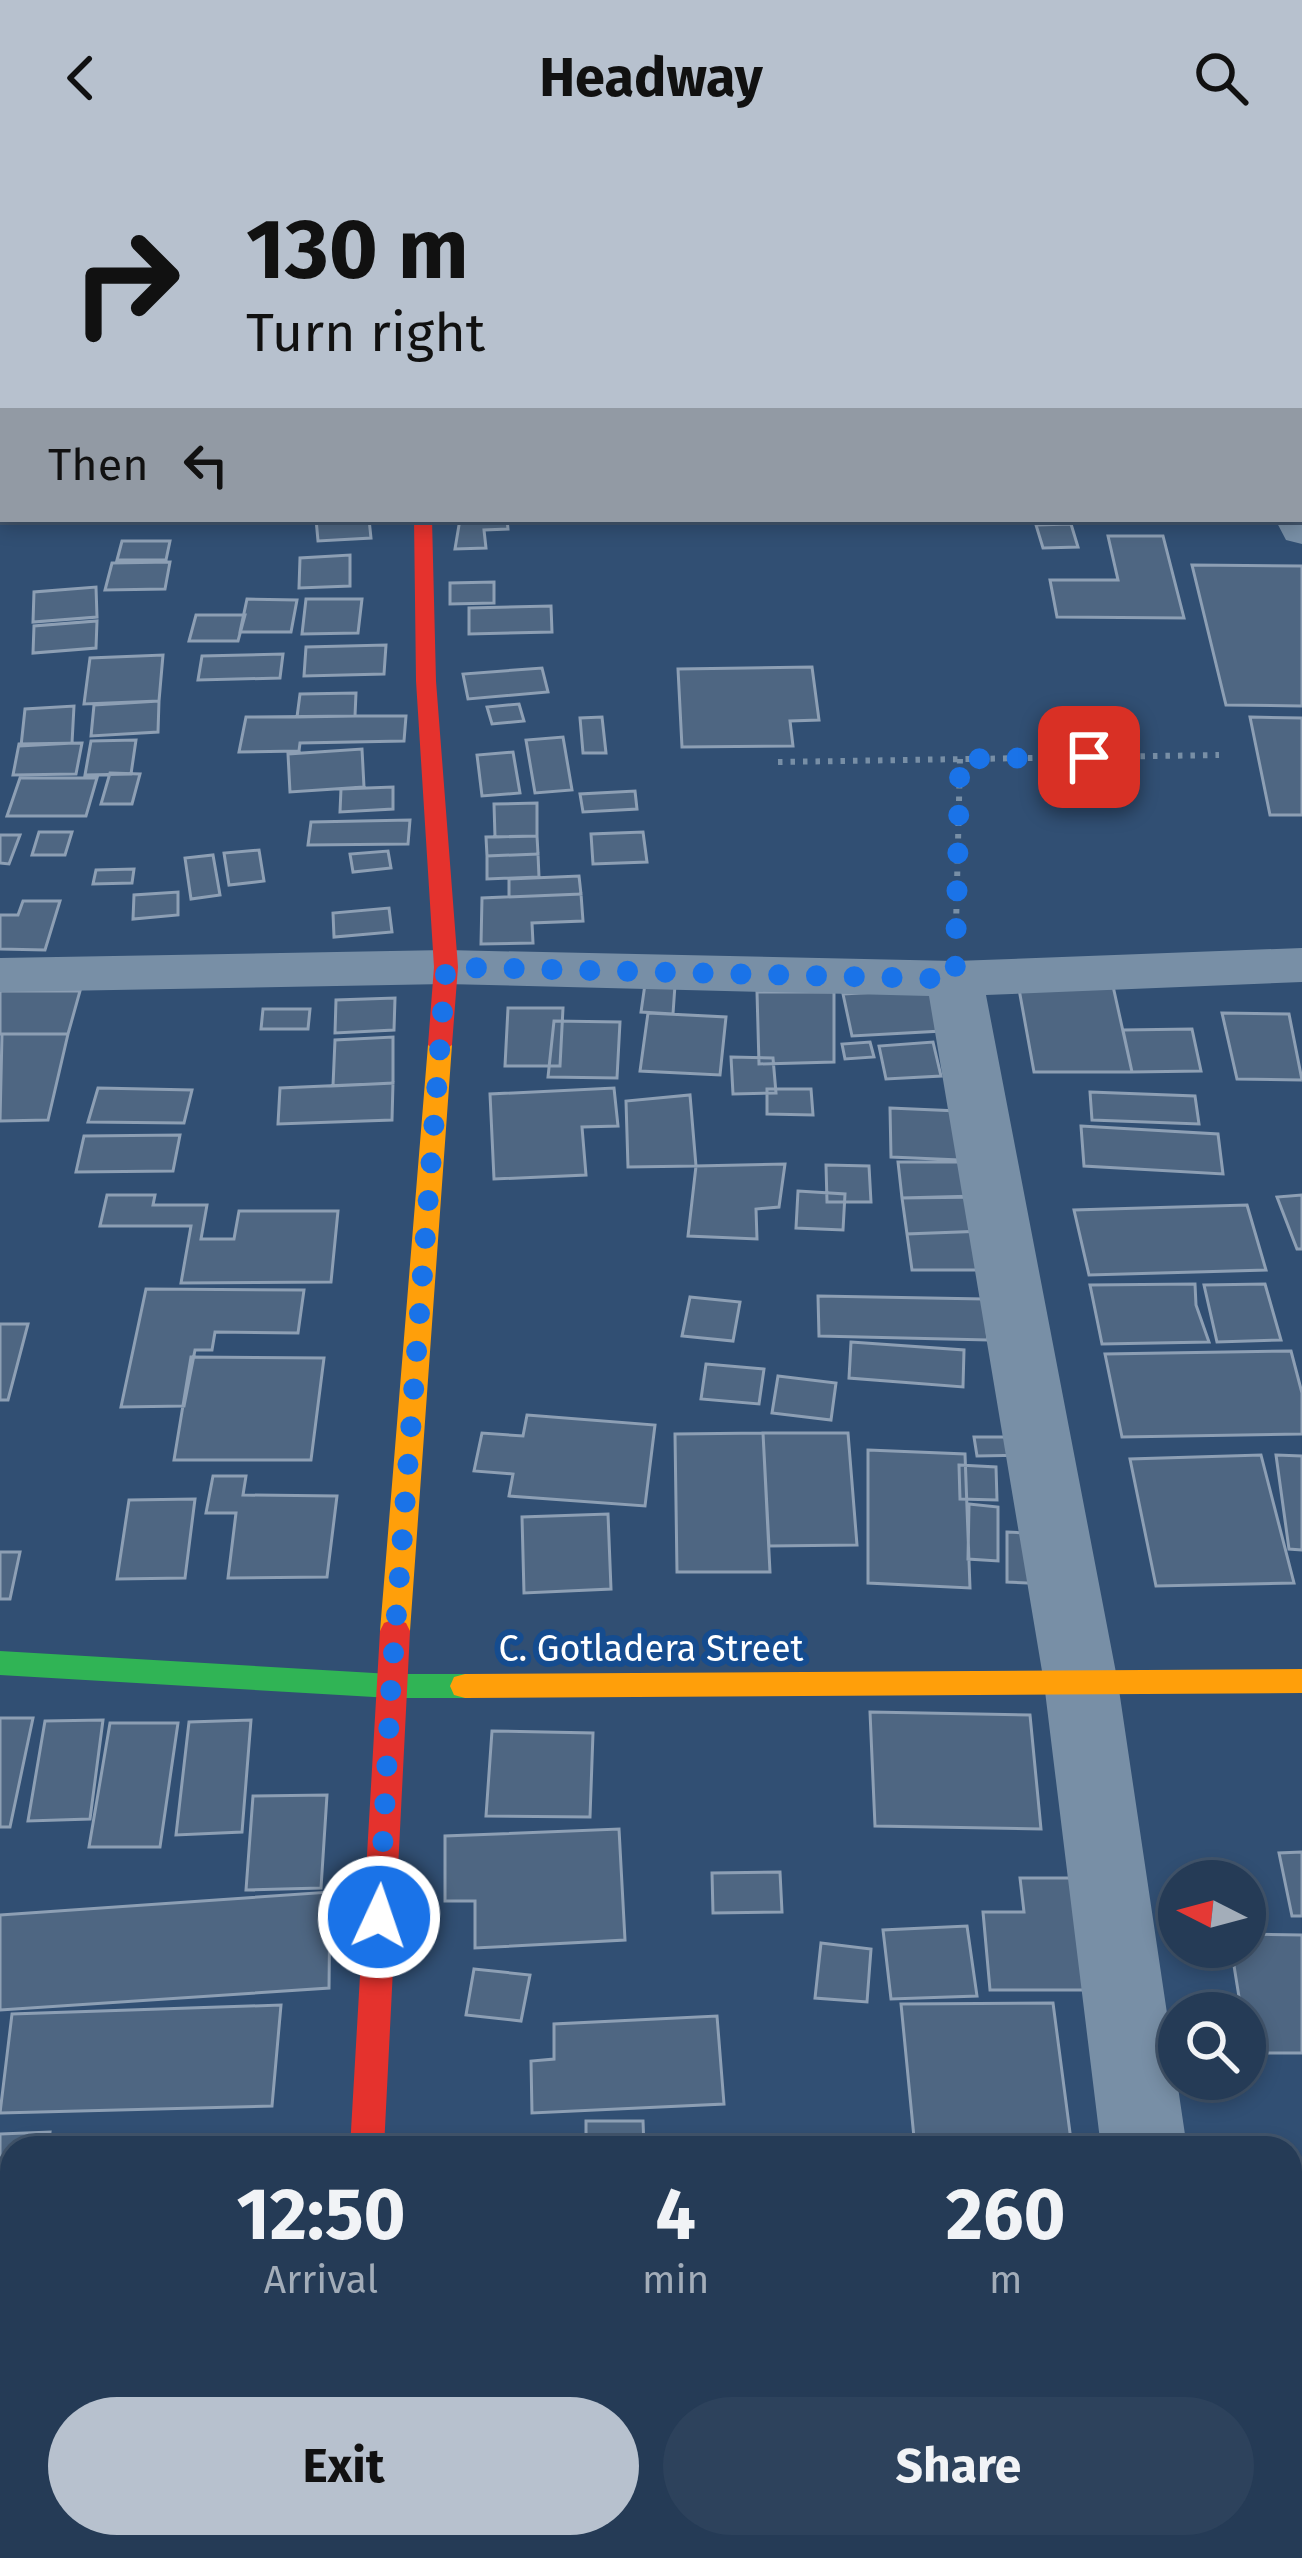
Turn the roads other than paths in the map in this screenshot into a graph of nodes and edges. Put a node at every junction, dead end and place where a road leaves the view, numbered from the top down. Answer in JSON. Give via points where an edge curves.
{"nodes":[{"id":1,"x":423,"y":522,"type":"edge"},
{"id":2,"x":1302,"y":965,"type":"edge"},
{"id":3,"x":446,"y":967,"type":"junction"},
{"id":4,"x":0,"y":975,"type":"edge"},
{"id":5,"x":955,"y":979,"type":"junction"},
{"id":6,"x":0,"y":1663,"type":"edge"},
{"id":7,"x":1302,"y":1681,"type":"edge"},
{"id":8,"x":1081,"y":1683,"type":"junction"},
{"id":9,"x":391,"y":1686,"type":"junction"},
{"id":10,"x":369,"y":2136,"type":"edge"},
{"id":11,"x":1142,"y":2136,"type":"edge"}],
"edges":[{"from":1,"to":3,"type":"street"},
{"from":2,"to":5,"type":"street"},
{"from":3,"to":4,"type":"street"},
{"from":3,"to":5,"type":"street"},
{"from":3,"to":9,"type":"street"},
{"from":5,"to":8,"type":"street"},
{"from":6,"to":9,"type":"street","name":"C. Gotladera Street"},
{"from":7,"to":8,"type":"street","name":"C. Gotladera Street"},
{"from":8,"to":9,"type":"street","name":"C. Gotladera Street"},
{"from":8,"to":11,"type":"street"},
{"from":9,"to":10,"type":"street"}]}
